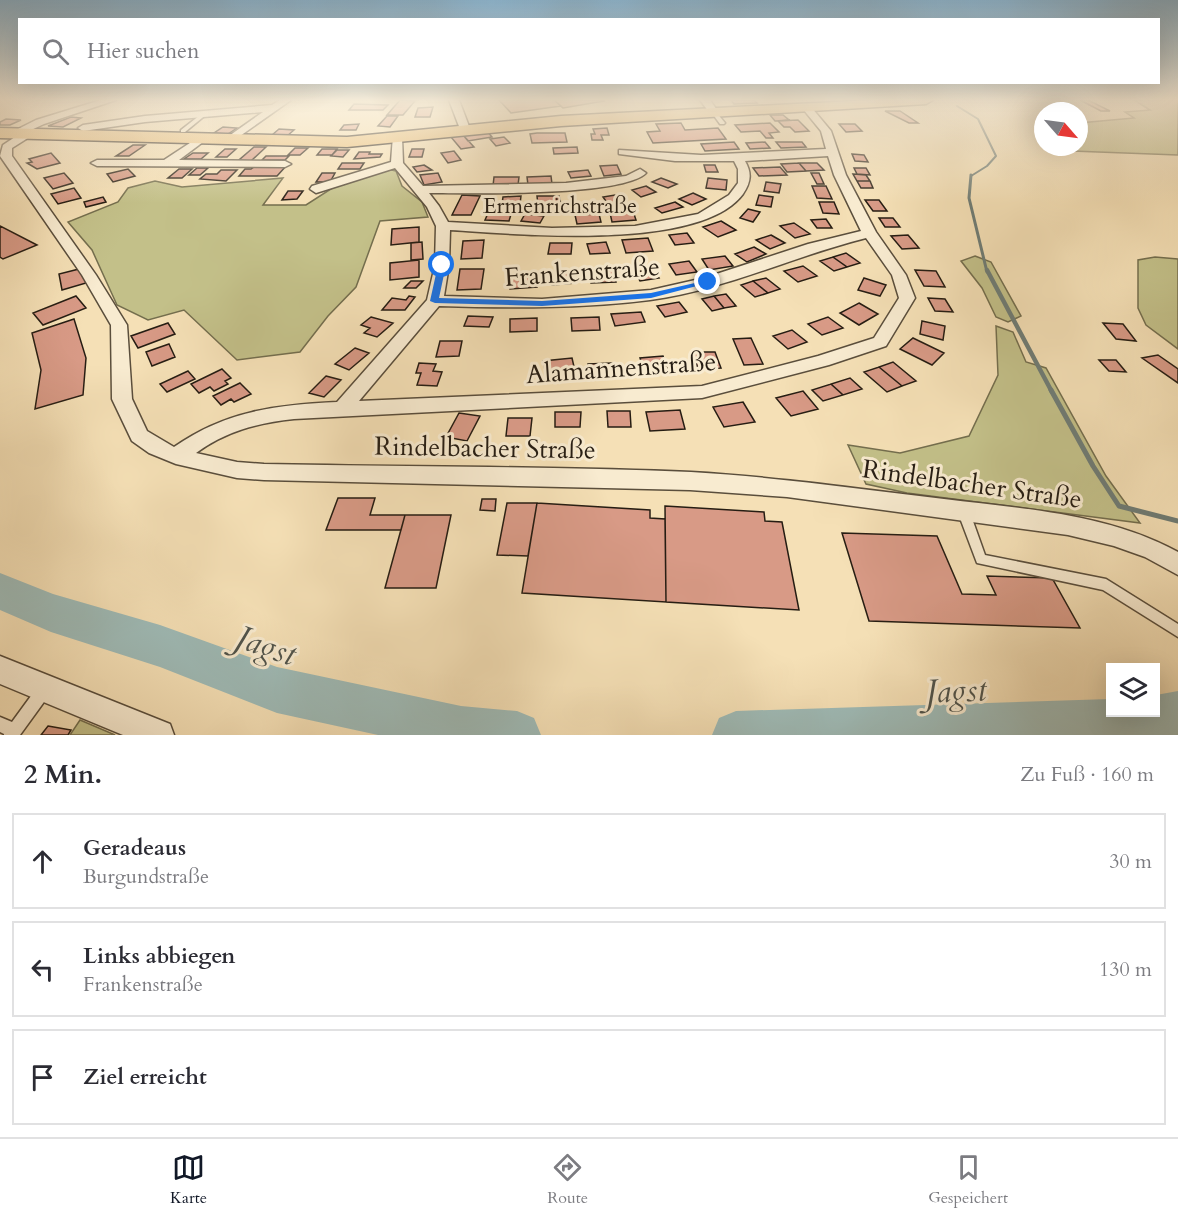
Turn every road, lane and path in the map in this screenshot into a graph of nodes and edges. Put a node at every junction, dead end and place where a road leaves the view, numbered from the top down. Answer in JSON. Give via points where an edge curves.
{"nodes":[{"id":1,"x":22,"y":134,"type":"edge"},
{"id":2,"x":31,"y":134,"type":"edge"},
{"id":3,"x":238,"y":134,"type":"edge"},
{"id":4,"x":425,"y":134,"type":"edge"},
{"id":5,"x":827,"y":134,"type":"edge"},
{"id":6,"x":397,"y":138,"type":"junction"},
{"id":7,"x":199,"y":140,"type":"junction"},
{"id":8,"x":230,"y":140,"type":"junction"},
{"id":9,"x":623,"y":152,"type":"dead end"},
{"id":10,"x":832,"y":152,"type":"junction"},
{"id":11,"x":737,"y":157,"type":"junction"},
{"id":12,"x":97,"y":163,"type":"dead end"},
{"id":13,"x":168,"y":163,"type":"junction"},
{"id":14,"x":285,"y":164,"type":"dead end"},
{"id":15,"x":396,"y":164,"type":"junction"},
{"id":16,"x":640,"y":173,"type":"dead end"},
{"id":17,"x":316,"y":189,"type":"dead end"},
{"id":18,"x":420,"y":190,"type":"junction"},
{"id":19,"x":443,"y":226,"type":"junction"},
{"id":20,"x":869,"y":233,"type":"junction"},
{"id":21,"x":435,"y":301,"type":"junction"},
{"id":22,"x":342,"y":409,"type":"junction"},
{"id":23,"x":176,"y":456,"type":"junction"},
{"id":24,"x":963,"y":510,"type":"junction"},
{"id":25,"x":1178,"y":564,"type":"edge"},
{"id":26,"x":1178,"y":631,"type":"edge"},
{"id":27,"x":0,"y":670,"type":"edge"},
{"id":28,"x":45,"y":688,"type":"junction"},
{"id":29,"x":0,"y":724,"type":"edge"},
{"id":30,"x":13,"y":733,"type":"edge"},
{"id":31,"x":159,"y":735,"type":"edge"}],
"edges":[{"from":1,"to":23,"type":"street","name":"Rindelbacher Straße","via":[[7,147],[6,156],[119,325],[122,399],[139,436]]},
{"from":2,"to":7,"type":"main road"},
{"from":3,"to":8,"type":"street"},
{"from":4,"to":6,"type":"main road"},
{"from":5,"to":10,"type":"street","name":"Alamannenstraße"},
{"from":6,"to":8,"type":"main road","via":[[325,142]]},
{"from":6,"to":15,"type":"street"},
{"from":7,"to":8,"type":"main road"},
{"from":7,"to":13,"type":"street"},
{"from":9,"to":11,"type":"street","via":[[664,157]]},
{"from":10,"to":11,"type":"street"},
{"from":10,"to":20,"type":"street","name":"Alamannenstraße"},
{"from":11,"to":19,"type":"street","name":"Ermenrichstraße","via":[[744,169],[744,183],[733,198],[702,217],[635,230],[552,232]]},
{"from":12,"to":13,"type":"street"},
{"from":13,"to":14,"type":"street"},
{"from":15,"to":17,"type":"street"},
{"from":15,"to":18,"type":"street"},
{"from":16,"to":18,"type":"street","via":[[629,179],[566,187]]},
{"from":18,"to":19,"type":"street","via":[[434,206]]},
{"from":19,"to":21,"type":"street","via":[[442,265]]},
{"from":20,"to":21,"type":"street","name":"Frankenstraße","via":[[708,282],[651,295],[542,304]]},
{"from":20,"to":22,"type":"street","name":"Alamannenstraße","via":[[899,275],[907,298],[880,342],[702,393]]},
{"from":21,"to":22,"type":"street"},
{"from":22,"to":23,"type":"street","name":"Alamannenstraße","via":[[294,412],[248,421],[214,431]]},
{"from":23,"to":24,"type":"street","name":"Rindelbacher Straße","via":[[264,472],[690,481],[787,488]]},
{"from":24,"to":25,"type":"street","name":"Rindelbacher Straße","via":[[1115,536]]},
{"from":24,"to":26,"type":"lane","via":[[981,559],[1106,585]]},
{"from":27,"to":28,"type":"street"},
{"from":28,"to":30,"type":"lane"},
{"from":28,"to":31,"type":"street"},
{"from":29,"to":30,"type":"lane"}]}
